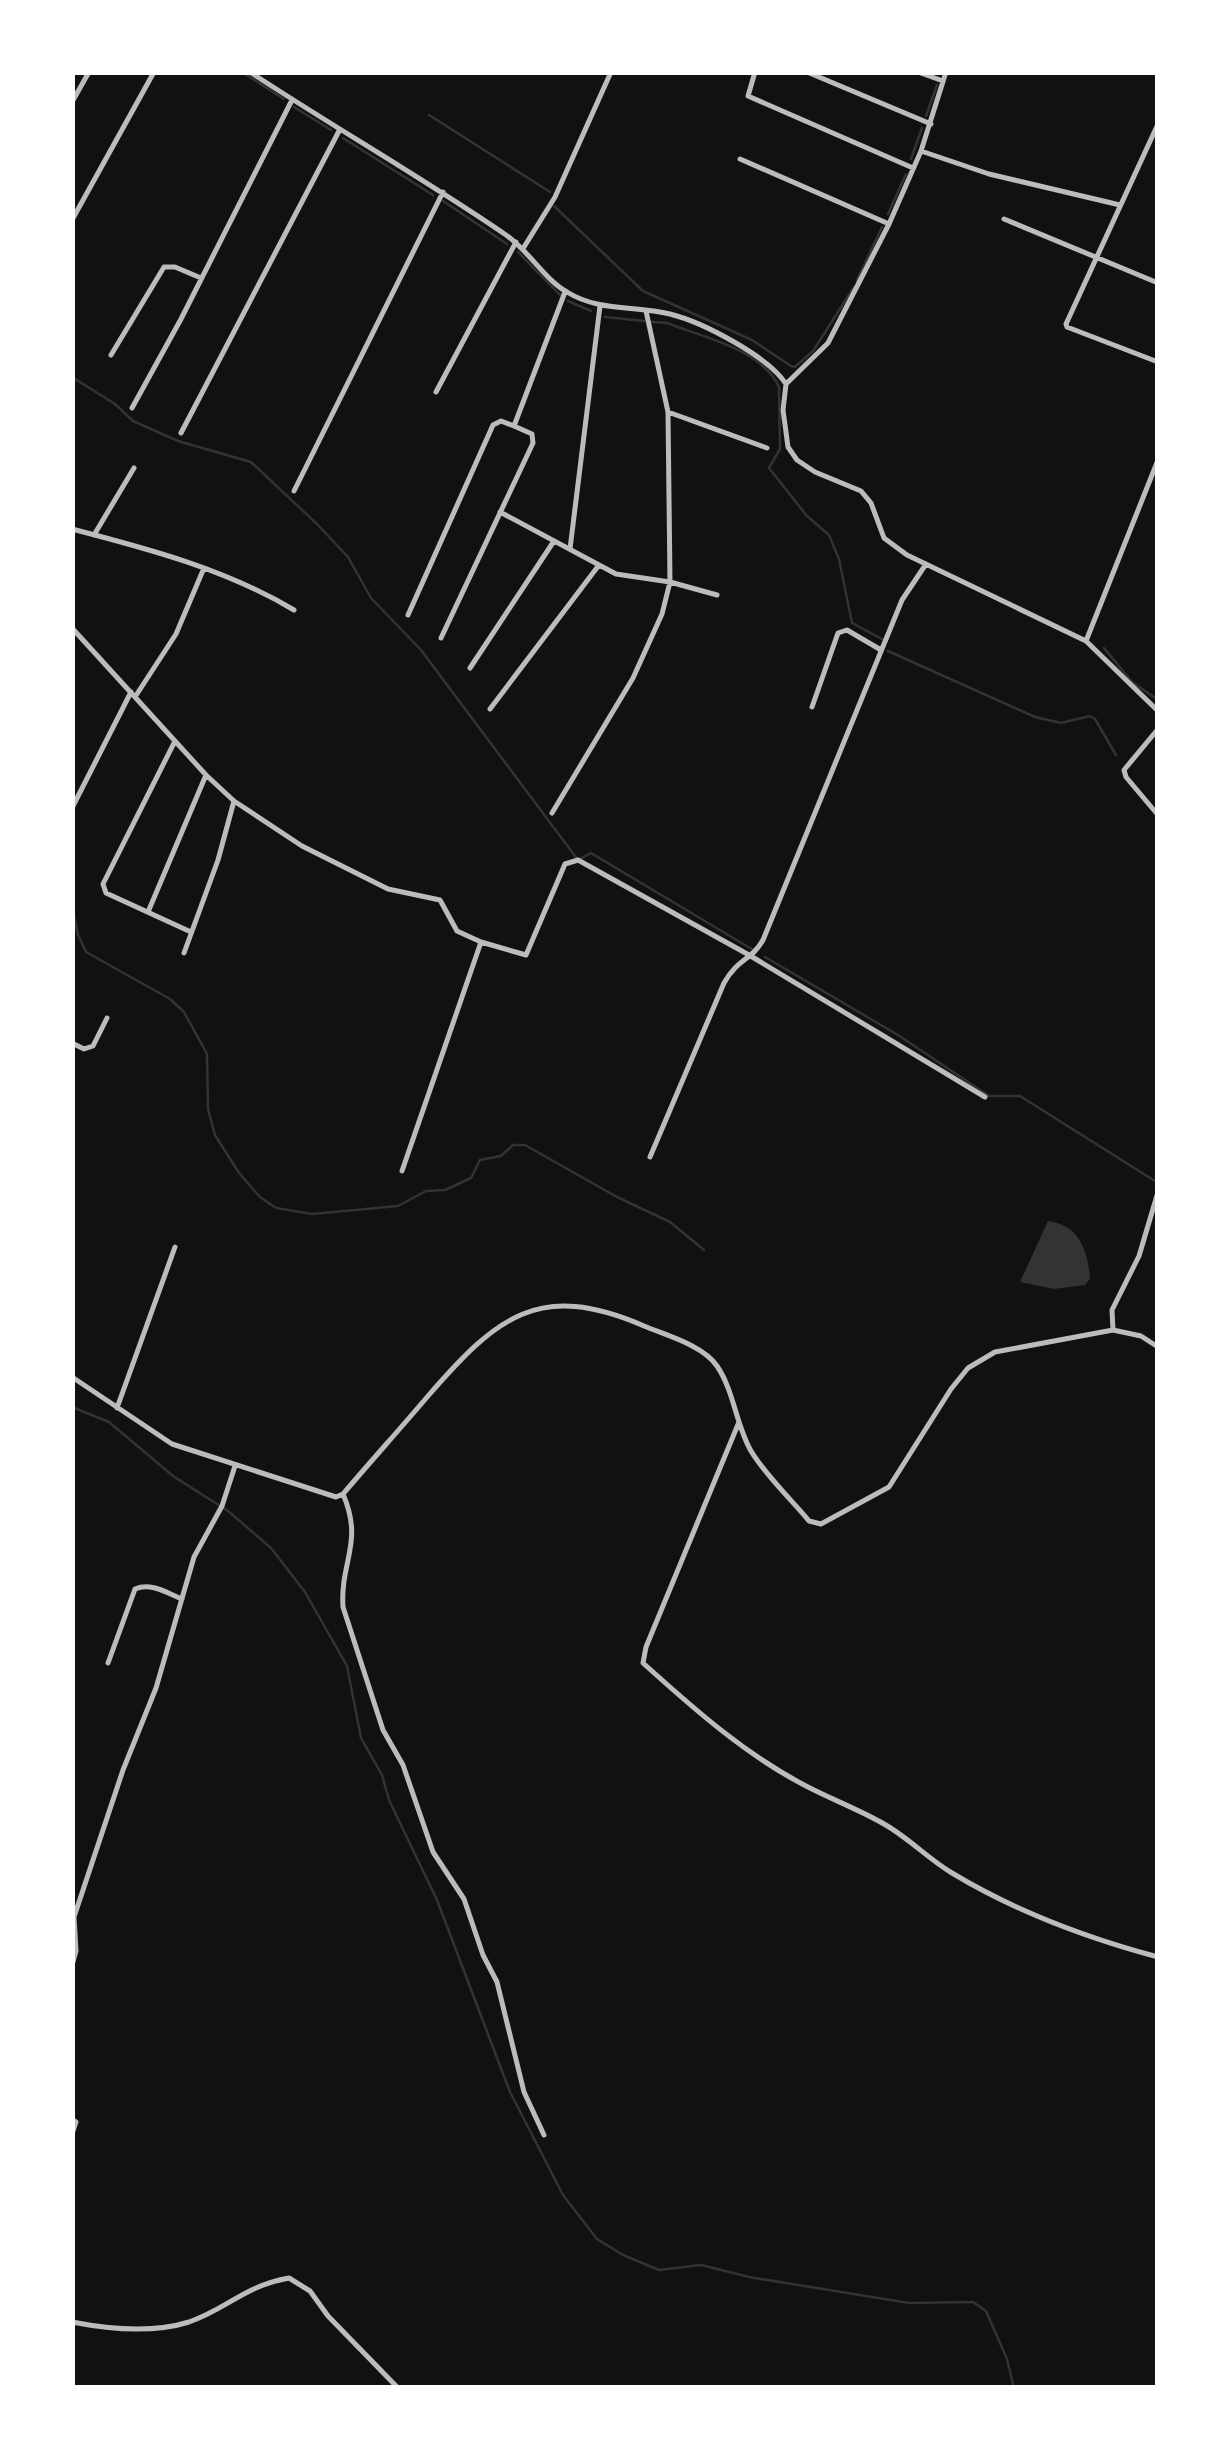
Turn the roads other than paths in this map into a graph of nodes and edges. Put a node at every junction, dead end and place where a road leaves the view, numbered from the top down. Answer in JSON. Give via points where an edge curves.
{"nodes":[{"id":1,"x":89,"y":72,"type":"edge"},
{"id":2,"x":154,"y":72,"type":"edge"},
{"id":3,"x":250,"y":72,"type":"edge"},
{"id":4,"x":610,"y":72,"type":"edge"},
{"id":5,"x":755,"y":72,"type":"edge"},
{"id":6,"x":807,"y":72,"type":"edge"},
{"id":7,"x":918,"y":72,"type":"edge"},
{"id":8,"x":946,"y":72,"type":"edge"},
{"id":9,"x":943,"y":81,"type":"junction"},
{"id":10,"x":292,"y":100,"type":"junction"},
{"id":11,"x":72,"y":102,"type":"edge"},
{"id":12,"x":931,"y":124,"type":"junction"},
{"id":13,"x":1158,"y":124,"type":"edge"},
{"id":14,"x":338,"y":131,"type":"junction"},
{"id":15,"x":921,"y":152,"type":"junction"},
{"id":16,"x":740,"y":160,"type":"dead end"},
{"id":17,"x":913,"y":168,"type":"junction"},
{"id":18,"x":443,"y":192,"type":"junction"},
{"id":19,"x":1120,"y":205,"type":"junction"},
{"id":20,"x":1004,"y":219,"type":"dead end"},
{"id":21,"x":72,"y":220,"type":"edge"},
{"id":22,"x":889,"y":224,"type":"junction"},
{"id":23,"x":516,"y":242,"type":"junction"},
{"id":24,"x":524,"y":247,"type":"junction"},
{"id":25,"x":1096,"y":257,"type":"junction"},
{"id":26,"x":201,"y":278,"type":"junction"},
{"id":27,"x":1158,"y":283,"type":"edge"},
{"id":28,"x":564,"y":292,"type":"junction"},
{"id":29,"x":600,"y":306,"type":"junction"},
{"id":30,"x":646,"y":311,"type":"junction"},
{"id":31,"x":111,"y":356,"type":"dead end"},
{"id":32,"x":1158,"y":362,"type":"edge"},
{"id":33,"x":786,"y":384,"type":"junction"},
{"id":34,"x":436,"y":392,"type":"dead end"},
{"id":35,"x":132,"y":408,"type":"dead end"},
{"id":36,"x":668,"y":412,"type":"junction"},
{"id":37,"x":514,"y":426,"type":"junction"},
{"id":38,"x":181,"y":434,"type":"dead end"},
{"id":39,"x":767,"y":448,"type":"dead end"},
{"id":40,"x":1158,"y":460,"type":"edge"},
{"id":41,"x":134,"y":468,"type":"dead end"},
{"id":42,"x":294,"y":491,"type":"dead end"},
{"id":43,"x":500,"y":512,"type":"junction"},
{"id":44,"x":72,"y":529,"type":"edge"},
{"id":45,"x":94,"y":535,"type":"junction"},
{"id":46,"x":554,"y":541,"type":"junction"},
{"id":47,"x":570,"y":549,"type":"junction"},
{"id":48,"x":926,"y":564,"type":"junction"},
{"id":49,"x":599,"y":565,"type":"junction"},
{"id":50,"x":204,"y":568,"type":"junction"},
{"id":51,"x":670,"y":582,"type":"junction"},
{"id":52,"x":717,"y":595,"type":"dead end"},
{"id":53,"x":294,"y":610,"type":"dead end"},
{"id":54,"x":408,"y":615,"type":"dead end"},
{"id":55,"x":72,"y":628,"type":"edge"},
{"id":56,"x":440,"y":638,"type":"dead end"},
{"id":57,"x":1086,"y":641,"type":"junction"},
{"id":58,"x":881,"y":650,"type":"junction"},
{"id":59,"x":470,"y":668,"type":"dead end"},
{"id":60,"x":133,"y":694,"type":"junction"},
{"id":61,"x":812,"y":707,"type":"dead end"},
{"id":62,"x":490,"y":709,"type":"dead end"},
{"id":63,"x":1158,"y":712,"type":"edge"},
{"id":64,"x":1158,"y":729,"type":"edge"},
{"id":65,"x":175,"y":741,"type":"junction"},
{"id":66,"x":206,"y":775,"type":"junction"},
{"id":67,"x":234,"y":801,"type":"junction"},
{"id":68,"x":72,"y":808,"type":"edge"},
{"id":69,"x":552,"y":813,"type":"dead end"},
{"id":70,"x":1158,"y":815,"type":"edge"},
{"id":71,"x":148,"y":912,"type":"junction"},
{"id":72,"x":192,"y":932,"type":"junction"},
{"id":73,"x":481,"y":942,"type":"junction"},
{"id":74,"x":184,"y":952,"type":"dead end"},
{"id":75,"x":750,"y":955,"type":"junction"},
{"id":76,"x":106,"y":1018,"type":"dead end"},
{"id":77,"x":72,"y":1043,"type":"edge"},
{"id":78,"x":985,"y":1097,"type":"dead end"},
{"id":79,"x":650,"y":1157,"type":"dead end"},
{"id":80,"x":402,"y":1171,"type":"dead end"},
{"id":81,"x":1157,"y":1193,"type":"edge"},
{"id":82,"x":175,"y":1247,"type":"dead end"},
{"id":83,"x":1114,"y":1330,"type":"junction"},
{"id":84,"x":1158,"y":1347,"type":"edge"},
{"id":85,"x":72,"y":1377,"type":"edge"},
{"id":86,"x":117,"y":1408,"type":"junction"},
{"id":87,"x":740,"y":1420,"type":"junction"},
{"id":88,"x":235,"y":1466,"type":"junction"},
{"id":89,"x":343,"y":1494,"type":"junction"},
{"id":90,"x":182,"y":1599,"type":"junction"},
{"id":91,"x":108,"y":1663,"type":"dead end"},
{"id":92,"x":1158,"y":1958,"type":"edge"},
{"id":93,"x":72,"y":1966,"type":"edge"},
{"id":94,"x":72,"y":2120,"type":"edge"},
{"id":95,"x":72,"y":2134,"type":"edge"},
{"id":96,"x":544,"y":2135,"type":"dead end"},
{"id":97,"x":72,"y":2322,"type":"edge"},
{"id":98,"x":398,"y":2388,"type":"edge"}],
"edges":[{"from":1,"to":11,"type":"street"},
{"from":2,"to":21,"type":"street"},
{"from":3,"to":10,"type":"street"},
{"from":4,"to":24,"type":"street","via":[[556,197]]},
{"from":5,"to":17,"type":"street","via":[[748,96]]},
{"from":6,"to":12,"type":"street"},
{"from":7,"to":9,"type":"street"},
{"from":8,"to":9,"type":"street"},
{"from":9,"to":12,"type":"street"},
{"from":10,"to":14,"type":"street"},
{"from":10,"to":26,"type":"street"},
{"from":12,"to":15,"type":"street"},
{"from":13,"to":19,"type":"street"},
{"from":14,"to":18,"type":"street"},
{"from":14,"to":38,"type":"street"},
{"from":15,"to":17,"type":"street"},
{"from":15,"to":19,"type":"street"},
{"from":16,"to":22,"type":"street"},
{"from":17,"to":22,"type":"street"},
{"from":18,"to":23,"type":"street"},
{"from":18,"to":42,"type":"street"},
{"from":19,"to":25,"type":"street"},
{"from":20,"to":25,"type":"street"},
{"from":22,"to":33,"type":"street","via":[[828,343]]},
{"from":23,"to":24,"type":"street"},
{"from":23,"to":34,"type":"street"},
{"from":24,"to":28,"type":"street"},
{"from":25,"to":27,"type":"street"},
{"from":25,"to":32,"type":"street","via":[[1066,326]]},
{"from":26,"to":31,"type":"street","via":[[164,267]]},
{"from":26,"to":35,"type":"street"},
{"from":28,"to":29,"type":"street"},
{"from":28,"to":37,"type":"street"},
{"from":29,"to":30,"type":"street"},
{"from":29,"to":47,"type":"street"},
{"from":30,"to":33,"type":"street","via":[[671,314],[732,342]]},
{"from":30,"to":36,"type":"street"},
{"from":33,"to":48,"type":"street","via":[[785,435],[796,460],[860,490],[884,538]]},
{"from":36,"to":39,"type":"street"},
{"from":36,"to":51,"type":"street"},
{"from":37,"to":43,"type":"street","via":[[534,439]]},
{"from":37,"to":54,"type":"street","via":[[493,426]]},
{"from":40,"to":57,"type":"street"},
{"from":41,"to":45,"type":"street"},
{"from":43,"to":46,"type":"street"},
{"from":43,"to":56,"type":"street"},
{"from":44,"to":45,"type":"street"},
{"from":45,"to":50,"type":"street"},
{"from":46,"to":47,"type":"street"},
{"from":46,"to":59,"type":"street"},
{"from":47,"to":49,"type":"street"},
{"from":48,"to":57,"type":"street"},
{"from":48,"to":58,"type":"street"},
{"from":49,"to":51,"type":"street"},
{"from":49,"to":62,"type":"street"},
{"from":50,"to":53,"type":"street"},
{"from":50,"to":60,"type":"street","via":[[176,634]]},
{"from":51,"to":52,"type":"street"},
{"from":51,"to":69,"type":"street","via":[[633,678]]},
{"from":55,"to":60,"type":"street"},
{"from":57,"to":63,"type":"street"},
{"from":58,"to":61,"type":"street","via":[[847,630],[838,633]]},
{"from":58,"to":75,"type":"street","via":[[764,940]]},
{"from":60,"to":65,"type":"street"},
{"from":60,"to":68,"type":"street"},
{"from":64,"to":70,"type":"street","via":[[1124,770]]},
{"from":65,"to":66,"type":"street"},
{"from":65,"to":71,"type":"street","via":[[103,884],[106,893]]},
{"from":66,"to":67,"type":"street"},
{"from":66,"to":71,"type":"street"},
{"from":67,"to":72,"type":"street"},
{"from":67,"to":73,"type":"street","via":[[302,846],[388,889],[440,900],[457,931]]},
{"from":71,"to":72,"type":"street"},
{"from":72,"to":74,"type":"street"},
{"from":73,"to":75,"type":"street","via":[[526,955],[565,864],[578,860]]},
{"from":73,"to":80,"type":"street"},
{"from":75,"to":78,"type":"street"},
{"from":75,"to":79,"type":"street","via":[[734,964],[724,983]]},
{"from":76,"to":77,"type":"street","via":[[93,1046]]},
{"from":81,"to":83,"type":"street","via":[[1139,1256],[1112,1310]]},
{"from":82,"to":86,"type":"street"},
{"from":83,"to":84,"type":"street"},
{"from":83,"to":87,"type":"street","via":[[1010,1348],[978,1361],[951,1389],[889,1487],[827,1523],[810,1521],[752,1453]]},
{"from":85,"to":86,"type":"street"},
{"from":86,"to":88,"type":"street","via":[[172,1444]]},
{"from":87,"to":89,"type":"street","via":[[709,1358],[621,1316],[544,1307],[496,1327],[462,1357]]},
{"from":87,"to":92,"type":"street","via":[[644,1663],[706,1720],[806,1786],[912,1840],[948,1871],[1004,1901]]},
{"from":88,"to":89,"type":"street","via":[[333,1497]]},
{"from":88,"to":90,"type":"street"},
{"from":89,"to":96,"type":"street","via":[[354,1529],[343,1607],[432,1852],[464,1899],[497,1982],[524,2092]]},
{"from":90,"to":91,"type":"street","via":[[153,1587],[135,1589]]},
{"from":90,"to":93,"type":"street","via":[[74,1916]]},
{"from":94,"to":95,"type":"street"},
{"from":97,"to":98,"type":"street","via":[[100,2328],[187,2322],[248,2289],[289,2278],[310,2291]]}]}
